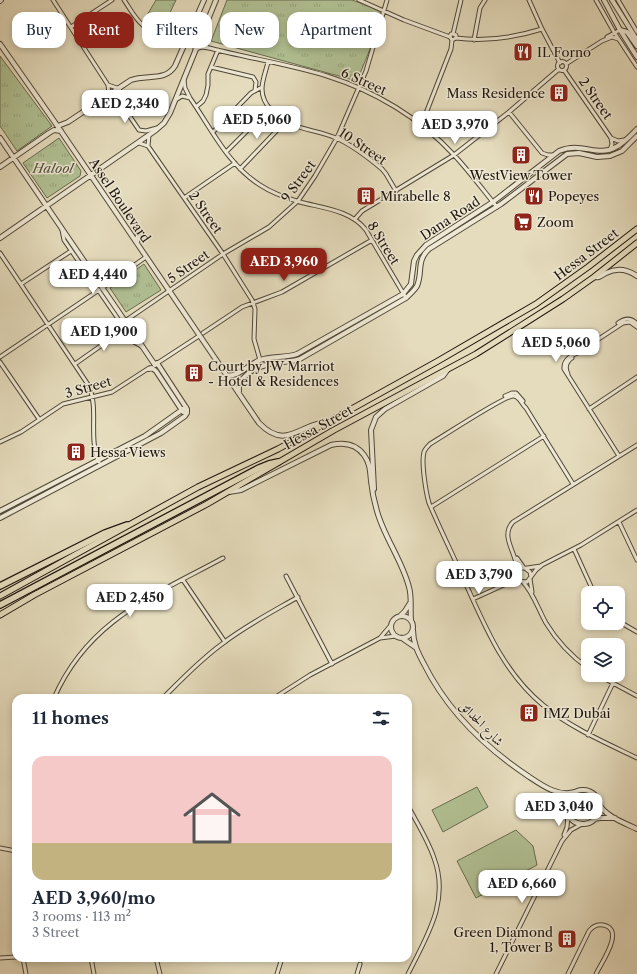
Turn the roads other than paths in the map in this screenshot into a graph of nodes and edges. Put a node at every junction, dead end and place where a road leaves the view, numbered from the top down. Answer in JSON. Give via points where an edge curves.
{"nodes":[{"id":1,"x":53,"y":0,"type":"edge"},
{"id":2,"x":112,"y":0,"type":"edge"},
{"id":3,"x":124,"y":0,"type":"edge"},
{"id":4,"x":204,"y":0,"type":"edge"},
{"id":5,"x":216,"y":0,"type":"edge"},
{"id":6,"x":359,"y":0,"type":"edge"},
{"id":7,"x":387,"y":0,"type":"edge"},
{"id":8,"x":461,"y":0,"type":"edge"},
{"id":9,"x":485,"y":0,"type":"edge"},
{"id":10,"x":529,"y":0,"type":"edge"},
{"id":11,"x":596,"y":0,"type":"edge"},
{"id":12,"x":604,"y":0,"type":"edge"},
{"id":13,"x":612,"y":0,"type":"edge"},
{"id":14,"x":618,"y":0,"type":"edge"},
{"id":15,"x":199,"y":12,"type":"edge"},
{"id":16,"x":211,"y":12,"type":"edge"},
{"id":17,"x":384,"y":12,"type":"joint"},
{"id":18,"x":386,"y":13,"type":"edge"},
{"id":19,"x":142,"y":25,"type":"edge"},
{"id":20,"x":71,"y":27,"type":"junction"},
{"id":21,"x":542,"y":29,"type":"junction"},
{"id":22,"x":620,"y":30,"type":"junction"},
{"id":23,"x":614,"y":32,"type":"junction"},
{"id":24,"x":637,"y":32,"type":"edge"},
{"id":25,"x":453,"y":34,"type":"junction"},
{"id":26,"x":450,"y":37,"type":"junction"},
{"id":27,"x":456,"y":38,"type":"junction"},
{"id":28,"x":619,"y":39,"type":"junction"},
{"id":29,"x":452,"y":40,"type":"junction"},
{"id":30,"x":474,"y":40,"type":"junction"},
{"id":31,"x":637,"y":40,"type":"edge"},
{"id":32,"x":602,"y":41,"type":"junction"},
{"id":33,"x":0,"y":44,"type":"edge"},
{"id":34,"x":637,"y":46,"type":"edge"},
{"id":35,"x":183,"y":48,"type":"edge"},
{"id":36,"x":199,"y":48,"type":"edge"},
{"id":37,"x":209,"y":48,"type":"edge"},
{"id":38,"x":374,"y":48,"type":"edge"},
{"id":39,"x":196,"y":49,"type":"joint"},
{"id":40,"x":218,"y":50,"type":"junction"},
{"id":41,"x":637,"y":58,"type":"edge"},
{"id":42,"x":13,"y":62,"type":"junction"},
{"id":43,"x":268,"y":62,"type":"junction"},
{"id":44,"x":20,"y":63,"type":"dead end"},
{"id":45,"x":560,"y":63,"type":"junction"},
{"id":46,"x":566,"y":64,"type":"junction"},
{"id":47,"x":211,"y":67,"type":"junction"},
{"id":48,"x":637,"y":67,"type":"edge"},
{"id":49,"x":559,"y":69,"type":"junction"},
{"id":50,"x":564,"y":70,"type":"junction"},
{"id":51,"x":184,"y":79,"type":"junction"},
{"id":52,"x":108,"y":85,"type":"junction"},
{"id":53,"x":119,"y":87,"type":"junction"},
{"id":54,"x":262,"y":87,"type":"junction"},
{"id":55,"x":359,"y":88,"type":"junction"},
{"id":56,"x":255,"y":90,"type":"junction"},
{"id":57,"x":109,"y":94,"type":"junction"},
{"id":58,"x":190,"y":98,"type":"junction"},
{"id":59,"x":175,"y":101,"type":"junction"},
{"id":60,"x":196,"y":107,"type":"junction"},
{"id":61,"x":270,"y":108,"type":"junction"},
{"id":62,"x":509,"y":112,"type":"junction"},
{"id":63,"x":285,"y":122,"type":"junction"},
{"id":64,"x":58,"y":126,"type":"junction"},
{"id":65,"x":421,"y":126,"type":"junction"},
{"id":66,"x":160,"y":127,"type":"junction"},
{"id":67,"x":637,"y":128,"type":"edge"},
{"id":68,"x":61,"y":131,"type":"junction"},
{"id":69,"x":213,"y":132,"type":"junction"},
{"id":70,"x":149,"y":135,"type":"junction"},
{"id":71,"x":637,"y":136,"type":"edge"},
{"id":72,"x":0,"y":138,"type":"edge"},
{"id":73,"x":337,"y":138,"type":"junction"},
{"id":74,"x":611,"y":138,"type":"junction"},
{"id":75,"x":626,"y":140,"type":"junction"},
{"id":76,"x":139,"y":142,"type":"junction"},
{"id":77,"x":148,"y":146,"type":"junction"},
{"id":78,"x":610,"y":150,"type":"junction"},
{"id":79,"x":226,"y":152,"type":"junction"},
{"id":80,"x":542,"y":153,"type":"junction"},
{"id":81,"x":454,"y":155,"type":"junction"},
{"id":82,"x":554,"y":155,"type":"junction"},
{"id":83,"x":14,"y":158,"type":"junction"},
{"id":84,"x":235,"y":163,"type":"junction"},
{"id":85,"x":543,"y":164,"type":"junction"},
{"id":86,"x":0,"y":167,"type":"edge"},
{"id":87,"x":240,"y":169,"type":"junction"},
{"id":88,"x":90,"y":175,"type":"junction"},
{"id":89,"x":396,"y":191,"type":"junction"},
{"id":90,"x":184,"y":198,"type":"junction"},
{"id":91,"x":298,"y":201,"type":"junction"},
{"id":92,"x":493,"y":202,"type":"junction"},
{"id":93,"x":46,"y":206,"type":"junction"},
{"id":94,"x":497,"y":207,"type":"junction"},
{"id":95,"x":355,"y":219,"type":"junction"},
{"id":96,"x":637,"y":229,"type":"edge"},
{"id":97,"x":62,"y":230,"type":"junction"},
{"id":98,"x":138,"y":233,"type":"dead end"},
{"id":99,"x":0,"y":238,"type":"edge"},
{"id":100,"x":372,"y":240,"type":"junction"},
{"id":101,"x":637,"y":243,"type":"edge"},
{"id":102,"x":137,"y":244,"type":"junction"},
{"id":103,"x":71,"y":250,"type":"junction"},
{"id":104,"x":0,"y":253,"type":"edge"},
{"id":105,"x":223,"y":254,"type":"junction"},
{"id":106,"x":146,"y":257,"type":"junction"},
{"id":107,"x":88,"y":267,"type":"junction"},
{"id":108,"x":88,"y":274,"type":"junction"},
{"id":109,"x":637,"y":276,"type":"edge"},
{"id":110,"x":594,"y":278,"type":"junction"},
{"id":111,"x":21,"y":284,"type":"junction"},
{"id":112,"x":101,"y":289,"type":"junction"},
{"id":113,"x":169,"y":292,"type":"junction"},
{"id":114,"x":403,"y":294,"type":"junction"},
{"id":115,"x":406,"y":298,"type":"junction"},
{"id":116,"x":108,"y":303,"type":"junction"},
{"id":117,"x":253,"y":303,"type":"junction"},
{"id":118,"x":116,"y":308,"type":"junction"},
{"id":119,"x":125,"y":322,"type":"junction"},
{"id":120,"x":48,"y":325,"type":"junction"},
{"id":121,"x":637,"y":326,"type":"edge"},
{"id":122,"x":126,"y":328,"type":"junction"},
{"id":123,"x":201,"y":334,"type":"junction"},
{"id":124,"x":144,"y":347,"type":"junction"},
{"id":125,"x":0,"y":357,"type":"edge"},
{"id":126,"x":260,"y":360,"type":"junction"},
{"id":127,"x":0,"y":362,"type":"edge"},
{"id":128,"x":75,"y":364,"type":"junction"},
{"id":129,"x":156,"y":364,"type":"junction"},
{"id":130,"x":149,"y":369,"type":"junction"},
{"id":131,"x":448,"y":369,"type":"junction"},
{"id":132,"x":226,"y":374,"type":"junction"},
{"id":133,"x":637,"y":377,"type":"edge"},
{"id":134,"x":239,"y":394,"type":"junction"},
{"id":135,"x":93,"y":396,"type":"junction"},
{"id":136,"x":184,"y":409,"type":"junction"},
{"id":137,"x":589,"y":409,"type":"junction"},
{"id":138,"x":39,"y":419,"type":"junction"},
{"id":139,"x":330,"y":422,"type":"junction"},
{"id":140,"x":544,"y":436,"type":"junction"},
{"id":141,"x":0,"y":442,"type":"edge"},
{"id":142,"x":637,"y":444,"type":"edge"},
{"id":143,"x":618,"y":456,"type":"junction"},
{"id":144,"x":98,"y":461,"type":"junction"},
{"id":145,"x":278,"y":462,"type":"junction"},
{"id":146,"x":100,"y":466,"type":"junction"},
{"id":147,"x":573,"y":484,"type":"junction"},
{"id":148,"x":373,"y":491,"type":"junction"},
{"id":149,"x":229,"y":492,"type":"junction"},
{"id":150,"x":430,"y":507,"type":"junction"},
{"id":151,"x":637,"y":510,"type":"edge"},
{"id":152,"x":0,"y":511,"type":"edge"},
{"id":153,"x":0,"y":518,"type":"edge"},
{"id":154,"x":619,"y":522,"type":"junction"},
{"id":155,"x":127,"y":525,"type":"junction"},
{"id":156,"x":574,"y":549,"type":"junction"},
{"id":157,"x":514,"y":555,"type":"junction"},
{"id":158,"x":223,"y":558,"type":"dead end"},
{"id":159,"x":637,"y":560,"type":"edge"},
{"id":160,"x":542,"y":565,"type":"junction"},
{"id":161,"x":525,"y":568,"type":"junction"},
{"id":162,"x":517,"y":572,"type":"junction"},
{"id":163,"x":286,"y":576,"type":"dead end"},
{"id":164,"x":530,"y":578,"type":"junction"},
{"id":165,"x":183,"y":580,"type":"junction"},
{"id":166,"x":522,"y":582,"type":"junction"},
{"id":167,"x":506,"y":584,"type":"junction"},
{"id":168,"x":0,"y":586,"type":"edge"},
{"id":169,"x":591,"y":586,"type":"edge"},
{"id":170,"x":0,"y":596,"type":"edge"},
{"id":171,"x":533,"y":596,"type":"junction"},
{"id":172,"x":298,"y":597,"type":"junction"},
{"id":173,"x":411,"y":599,"type":"junction"},
{"id":174,"x":473,"y":599,"type":"junction"},
{"id":175,"x":0,"y":605,"type":"edge"},
{"id":176,"x":401,"y":615,"type":"junction"},
{"id":177,"x":0,"y":616,"type":"edge"},
{"id":178,"x":411,"y":620,"type":"junction"},
{"id":179,"x":391,"y":625,"type":"junction"},
{"id":180,"x":625,"y":625,"type":"edge"},
{"id":181,"x":413,"y":630,"type":"junction"},
{"id":182,"x":637,"y":632,"type":"edge"},
{"id":183,"x":398,"y":637,"type":"junction"},
{"id":184,"x":380,"y":638,"type":"junction"},
{"id":185,"x":225,"y":642,"type":"junction"},
{"id":186,"x":416,"y":649,"type":"junction"},
{"id":187,"x":581,"y":663,"type":"edge"},
{"id":188,"x":332,"y":664,"type":"junction"},
{"id":189,"x":610,"y":682,"type":"edge"},
{"id":190,"x":613,"y":684,"type":"junction"},
{"id":191,"x":56,"y":694,"type":"edge"},
{"id":192,"x":167,"y":694,"type":"edge"},
{"id":193,"x":280,"y":694,"type":"edge"},
{"id":194,"x":637,"y":696,"type":"edge"},
{"id":195,"x":588,"y":735,"type":"junction"},
{"id":196,"x":637,"y":758,"type":"edge"},
{"id":197,"x":554,"y":792,"type":"junction"},
{"id":198,"x":575,"y":792,"type":"junction"},
{"id":199,"x":599,"y":804,"type":"junction"},
{"id":200,"x":566,"y":806,"type":"junction"},
{"id":201,"x":412,"y":814,"type":"edge"},
{"id":202,"x":568,"y":815,"type":"junction"},
{"id":203,"x":616,"y":818,"type":"junction"},
{"id":204,"x":594,"y":819,"type":"junction"},
{"id":205,"x":582,"y":824,"type":"junction"},
{"id":206,"x":637,"y":828,"type":"edge"},
{"id":207,"x":562,"y":841,"type":"junction"},
{"id":208,"x":0,"y":848,"type":"edge"},
{"id":209,"x":12,"y":850,"type":"edge"},
{"id":210,"x":12,"y":957,"type":"edge"},
{"id":211,"x":0,"y":958,"type":"edge"},
{"id":212,"x":24,"y":962,"type":"edge"},
{"id":213,"x":92,"y":962,"type":"edge"},
{"id":214,"x":157,"y":962,"type":"edge"},
{"id":215,"x":281,"y":962,"type":"edge"},
{"id":216,"x":360,"y":964,"type":"dead end"},
{"id":217,"x":26,"y":974,"type":"edge"},
{"id":218,"x":94,"y":974,"type":"edge"},
{"id":219,"x":160,"y":974,"type":"edge"},
{"id":220,"x":277,"y":974,"type":"edge"},
{"id":221,"x":357,"y":974,"type":"edge"},
{"id":222,"x":408,"y":974,"type":"edge"},
{"id":223,"x":496,"y":974,"type":"edge"},
{"id":224,"x":568,"y":974,"type":"edge"},
{"id":225,"x":596,"y":974,"type":"edge"}],
"edges":[{"from":1,"to":20,"type":"street"},
{"from":2,"to":20,"type":"street"},
{"from":3,"to":19,"type":"street"},
{"from":4,"to":15,"type":"street"},
{"from":5,"to":16,"type":"street"},
{"from":6,"to":17,"type":"street"},
{"from":7,"to":17,"type":"street","name":"9 Street"},
{"from":8,"to":25,"type":"street"},
{"from":9,"to":30,"type":"street","via":[[480,8]]},
{"from":10,"to":21,"type":"street"},
{"from":11,"to":23,"type":"street"},
{"from":12,"to":22,"type":"street"},
{"from":13,"to":31,"type":"street"},
{"from":14,"to":24,"type":"street"},
{"from":18,"to":26,"type":"street"},
{"from":20,"to":52,"type":"street"},
{"from":21,"to":30,"type":"street","via":[[504,39]]},
{"from":21,"to":45,"type":"street"},
{"from":22,"to":23,"type":"street"},
{"from":22,"to":34,"type":"street","via":[[627,32]]},
{"from":22,"to":41,"type":"street"},
{"from":23,"to":28,"type":"street"},
{"from":23,"to":32,"type":"street"},
{"from":25,"to":26,"type":"street"},
{"from":25,"to":27,"type":"street"},
{"from":26,"to":29,"type":"street"},
{"from":27,"to":29,"type":"street"},
{"from":27,"to":30,"type":"street"},
{"from":28,"to":32,"type":"street","via":[[612,37]]},
{"from":28,"to":48,"type":"street"},
{"from":29,"to":65,"type":"street","via":[[451,49]]},
{"from":32,"to":46,"type":"street"},
{"from":33,"to":42,"type":"street","name":"Assel Boulevard"},
{"from":35,"to":53,"type":"street","via":[[175,66],[168,74],[139,77]]},
{"from":36,"to":39,"type":"street","name":"6 Street"},
{"from":37,"to":40,"type":"street","name":"6 Street"},
{"from":38,"to":55,"type":"street","name":"9 Street"},
{"from":39,"to":51,"type":"street"},
{"from":40,"to":43,"type":"street","name":"6 Street"},
{"from":40,"to":47,"type":"street"},
{"from":42,"to":44,"type":"street"},
{"from":42,"to":64,"type":"street","name":"Assel Boulevard"},
{"from":43,"to":54,"type":"street"},
{"from":43,"to":55,"type":"street","name":"6 Street","via":[[320,74]]},
{"from":45,"to":46,"type":"street"},
{"from":45,"to":49,"type":"street"},
{"from":46,"to":50,"type":"street"},
{"from":47,"to":56,"type":"street","via":[[253,77],[256,82]]},
{"from":47,"to":60,"type":"street","via":[[206,95]]},
{"from":49,"to":50,"type":"street"},
{"from":49,"to":62,"type":"street"},
{"from":50,"to":74,"type":"street","name":"2 Street"},
{"from":51,"to":58,"type":"street","name":"8 Street"},
{"from":51,"to":59,"type":"street"},
{"from":52,"to":53,"type":"street"},
{"from":52,"to":57,"type":"street"},
{"from":53,"to":57,"type":"street"},
{"from":53,"to":66,"type":"street","via":[[118,98],[138,129],[146,132]]},
{"from":54,"to":56,"type":"street"},
{"from":54,"to":61,"type":"street","name":"10 Street","via":[[264,98]]},
{"from":55,"to":65,"type":"street","name":"6 Street","via":[[393,106]]},
{"from":55,"to":73,"type":"street","name":"9 Street"},
{"from":56,"to":69,"type":"street"},
{"from":57,"to":64,"type":"street"},
{"from":58,"to":59,"type":"street","via":[[182,96]]},
{"from":58,"to":60,"type":"street","name":"8 Street"},
{"from":59,"to":66,"type":"street","via":[[168,118]]},
{"from":60,"to":69,"type":"street","name":"8 Street"},
{"from":61,"to":63,"type":"street","name":"10 Street"},
{"from":61,"to":79,"type":"street"},
{"from":62,"to":80,"type":"street"},
{"from":62,"to":81,"type":"street"},
{"from":63,"to":73,"type":"street","name":"10 Street"},
{"from":63,"to":87,"type":"street"},
{"from":64,"to":68,"type":"street","name":"Assel Boulevard"},
{"from":65,"to":81,"type":"street","name":"6 Street"},
{"from":66,"to":70,"type":"street"},
{"from":67,"to":75,"type":"street"},
{"from":68,"to":83,"type":"street","via":[[54,130]]},
{"from":68,"to":88,"type":"street","name":"Assel Boulevard"},
{"from":69,"to":79,"type":"street","name":"8 Street"},
{"from":70,"to":76,"type":"street"},
{"from":70,"to":77,"type":"street"},
{"from":71,"to":94,"type":"street","name":"Dana Road","via":[[622,151],[610,156],[597,158],[579,152],[566,154]]},
{"from":72,"to":83,"type":"street"},
{"from":73,"to":89,"type":"street","name":"10 Street","via":[[382,169]]},
{"from":73,"to":91,"type":"street","name":"9 Street"},
{"from":74,"to":75,"type":"street","name":"2 Street","via":[[618,141]]},
{"from":74,"to":78,"type":"street","name":"2 Street"},
{"from":75,"to":78,"type":"street"},
{"from":76,"to":77,"type":"street"},
{"from":76,"to":88,"type":"street"},
{"from":77,"to":90,"type":"street","name":"2 Street"},
{"from":78,"to":82,"type":"street","name":"Dana Road","via":[[572,147]]},
{"from":79,"to":84,"type":"street","name":"8 Street"},
{"from":80,"to":82,"type":"street"},
{"from":80,"to":85,"type":"street"},
{"from":81,"to":89,"type":"street"},
{"from":81,"to":92,"type":"street","name":"6 Street"},
{"from":82,"to":85,"type":"street","name":"Dana Road"},
{"from":83,"to":86,"type":"street"},
{"from":83,"to":93,"type":"street"},
{"from":84,"to":87,"type":"street","name":"8 Street"},
{"from":84,"to":90,"type":"street"},
{"from":85,"to":92,"type":"street","name":"Dana Road"},
{"from":87,"to":91,"type":"street","name":"8 Street","via":[[267,190]]},
{"from":88,"to":93,"type":"street"},
{"from":88,"to":102,"type":"street","name":"Assel Boulevard"},
{"from":89,"to":95,"type":"street","via":[[362,211]]},
{"from":90,"to":105,"type":"street","name":"2 Street"},
{"from":91,"to":95,"type":"street","name":"8 Street","via":[[343,213]]},
{"from":91,"to":105,"type":"street","name":"9 Street","via":[[269,227]]},
{"from":92,"to":94,"type":"street","name":"6 Street"},
{"from":92,"to":114,"type":"street","name":"Dana Road","via":[[421,249],[414,261],[411,284]]},
{"from":93,"to":97,"type":"street"},
{"from":93,"to":99,"type":"street"},
{"from":94,"to":115,"type":"street","name":"Dana Road","via":[[425,253],[420,263],[416,286]]},
{"from":95,"to":100,"type":"street","name":"8 Street","via":[[363,225]]},
{"from":96,"to":139,"type":"main road","name":"Hessa Street","via":[[536,304]]},
{"from":97,"to":103,"type":"street","via":[[63,238]]},
{"from":97,"to":107,"type":"street"},
{"from":98,"to":102,"type":"street"},
{"from":100,"to":114,"type":"street","name":"8 Street"},
{"from":100,"to":117,"type":"street","name":"3 Street","via":[[282,292]]},
{"from":101,"to":110,"type":"main road","name":"Hessa Street"},
{"from":102,"to":106,"type":"street","name":"Assel Boulevard"},
{"from":103,"to":108,"type":"street"},
{"from":103,"to":111,"type":"street"},
{"from":104,"to":111,"type":"street"},
{"from":105,"to":113,"type":"street","name":"5 Street"},
{"from":105,"to":117,"type":"street","name":"2 Street"},
{"from":106,"to":112,"type":"street"},
{"from":106,"to":113,"type":"street","name":"Assel Boulevard"},
{"from":107,"to":108,"type":"street"},
{"from":107,"to":112,"type":"street"},
{"from":108,"to":112,"type":"street"},
{"from":109,"to":110,"type":"street","via":[[621,270]]},
{"from":110,"to":131,"type":"main road","name":"Hessa Street","via":[[528,322]]},
{"from":111,"to":120,"type":"street"},
{"from":112,"to":116,"type":"street"},
{"from":112,"to":118,"type":"street"},
{"from":112,"to":120,"type":"street"},
{"from":113,"to":119,"type":"street","name":"5 Street"},
{"from":113,"to":123,"type":"street","name":"Assel Boulevard"},
{"from":114,"to":115,"type":"street","name":"8 Street"},
{"from":114,"to":126,"type":"street","via":[[297,354]]},
{"from":115,"to":134,"type":"street","name":"Dana Road","via":[[300,358],[258,368],[240,381]]},
{"from":116,"to":118,"type":"street"},
{"from":116,"to":122,"type":"street"},
{"from":117,"to":123,"type":"street","name":"3 Street","via":[[237,310]]},
{"from":117,"to":126,"type":"street","name":"2 Street","via":[[254,339]]},
{"from":118,"to":119,"type":"street"},
{"from":119,"to":124,"type":"street"},
{"from":120,"to":125,"type":"street"},
{"from":120,"to":128,"type":"street"},
{"from":121,"to":137,"type":"street","via":[[632,319],[622,321],[566,360],[563,365]]},
{"from":122,"to":124,"type":"street","via":[[134,342]]},
{"from":122,"to":128,"type":"street"},
{"from":123,"to":129,"type":"street","name":"3 Street"},
{"from":123,"to":132,"type":"street","name":"Assel Boulevard"},
{"from":124,"to":129,"type":"street"},
{"from":126,"to":132,"type":"street","via":[[236,374]]},
{"from":127,"to":138,"type":"street"},
{"from":128,"to":135,"type":"street"},
{"from":129,"to":130,"type":"street","name":"3 Street"},
{"from":129,"to":136,"type":"street"},
{"from":130,"to":135,"type":"street","name":"3 Street","via":[[120,388]]},
{"from":130,"to":136,"type":"street","via":[[156,371]]},
{"from":131,"to":145,"type":"main road","name":"Hessa Street"},
{"from":131,"to":148,"type":"street","via":[[443,376],[385,409],[376,417],[371,430]]},
{"from":132,"to":134,"type":"street","name":"Assel Boulevard"},
{"from":133,"to":137,"type":"street"},
{"from":134,"to":139,"type":"street","name":"Assel Boulevard","via":[[259,423],[278,435],[292,434],[318,423]]},
{"from":135,"to":138,"type":"street","name":"3 Street","via":[[63,404]]},
{"from":135,"to":144,"type":"street","via":[[93,440]]},
{"from":136,"to":144,"type":"street","via":[[152,432]]},
{"from":136,"to":146,"type":"street","via":[[187,412],[186,416],[161,433]]},
{"from":137,"to":143,"type":"street"},
{"from":138,"to":141,"type":"street","name":"3 Street","via":[[21,432]]},
{"from":139,"to":155,"type":"main road","name":"Hessa Street"},
{"from":140,"to":147,"type":"street"},
{"from":140,"to":150,"type":"street"},
{"from":140,"to":150,"type":"street","via":[[520,396],[510,394],[430,444],[425,450],[425,487]]},
{"from":142,"to":143,"type":"street"},
{"from":143,"to":147,"type":"street"},
{"from":144,"to":146,"type":"street"},
{"from":144,"to":152,"type":"street"},
{"from":145,"to":149,"type":"main road","name":"Hessa Street"},
{"from":145,"to":175,"type":"highway","via":[[259,468]]},
{"from":146,"to":153,"type":"street"},
{"from":147,"to":157,"type":"street","via":[[510,525],[507,538]]},
{"from":148,"to":149,"type":"street","via":[[367,458],[359,449],[349,444],[337,443],[241,490]]},
{"from":148,"to":173,"type":"street","via":[[378,516],[408,582]]},
{"from":149,"to":177,"type":"main road","name":"Hessa Street","via":[[34,595]]},
{"from":150,"to":174,"type":"street"},
{"from":151,"to":154,"type":"street"},
{"from":154,"to":156,"type":"street"},
{"from":154,"to":159,"type":"street"},
{"from":155,"to":168,"type":"highway","via":[[105,533]]},
{"from":155,"to":170,"type":"main road","name":"Hessa Street"},
{"from":156,"to":160,"type":"street"},
{"from":156,"to":169,"type":"street"},
{"from":157,"to":161,"type":"street"},
{"from":157,"to":162,"type":"street"},
{"from":158,"to":165,"type":"street"},
{"from":160,"to":161,"type":"street"},
{"from":160,"to":164,"type":"street"},
{"from":161,"to":162,"type":"street","via":[[520,568]]},
{"from":161,"to":164,"type":"street","via":[[530,572]]},
{"from":162,"to":166,"type":"street","via":[[517,578]]},
{"from":162,"to":167,"type":"street"},
{"from":163,"to":172,"type":"street"},
{"from":164,"to":166,"type":"street"},
{"from":164,"to":171,"type":"street"},
{"from":165,"to":185,"type":"street"},
{"from":165,"to":191,"type":"street","via":[[132,607],[102,630],[76,660]]},
{"from":166,"to":167,"type":"street"},
{"from":166,"to":171,"type":"street"},
{"from":167,"to":174,"type":"street"},
{"from":171,"to":187,"type":"street","via":[[553,633],[570,654]]},
{"from":172,"to":185,"type":"street","via":[[250,624]]},
{"from":172,"to":188,"type":"street"},
{"from":173,"to":176,"type":"street"},
{"from":173,"to":178,"type":"street"},
{"from":174,"to":195,"type":"street","via":[[494,645],[520,683],[556,715]]},
{"from":176,"to":178,"type":"street"},
{"from":176,"to":179,"type":"street","via":[[394,619]]},
{"from":178,"to":181,"type":"street"},
{"from":179,"to":183,"type":"street","via":[[391,630]]},
{"from":179,"to":184,"type":"street"},
{"from":180,"to":182,"type":"street"},
{"from":181,"to":183,"type":"street","via":[[409,635]]},
{"from":181,"to":186,"type":"street"},
{"from":183,"to":184,"type":"street"},
{"from":183,"to":186,"type":"street"},
{"from":184,"to":188,"type":"street"},
{"from":185,"to":192,"type":"street"},
{"from":186,"to":197,"type":"street","name":"شارع الحدائق","via":[[438,688],[474,732],[513,766]]},
{"from":188,"to":193,"type":"street"},
{"from":189,"to":190,"type":"street"},
{"from":190,"to":194,"type":"street"},
{"from":190,"to":195,"type":"street"},
{"from":195,"to":196,"type":"street"},
{"from":197,"to":198,"type":"street"},
{"from":197,"to":200,"type":"street"},
{"from":198,"to":199,"type":"street","via":[[589,792]]},
{"from":198,"to":200,"type":"street"},
{"from":199,"to":203,"type":"street","via":[[603,810]]},
{"from":199,"to":204,"type":"street","via":[[598,814]]},
{"from":200,"to":202,"type":"street"},
{"from":201,"to":222,"type":"street","via":[[434,857],[438,874],[439,902],[434,919]]},
{"from":202,"to":205,"type":"street","via":[[573,821]]},
{"from":202,"to":207,"type":"street"},
{"from":203,"to":204,"type":"street"},
{"from":203,"to":206,"type":"street"},
{"from":204,"to":205,"type":"street"},
{"from":205,"to":207,"type":"street","via":[[571,830]]},
{"from":207,"to":223,"type":"street"},
{"from":208,"to":209,"type":"street"},
{"from":210,"to":211,"type":"street"},
{"from":212,"to":217,"type":"street"},
{"from":213,"to":218,"type":"street"},
{"from":214,"to":219,"type":"street"},
{"from":215,"to":220,"type":"street"},
{"from":216,"to":221,"type":"street"},
{"from":224,"to":225,"type":"street","via":[[589,931],[594,926],[602,925],[610,928],[613,940]]}]}
